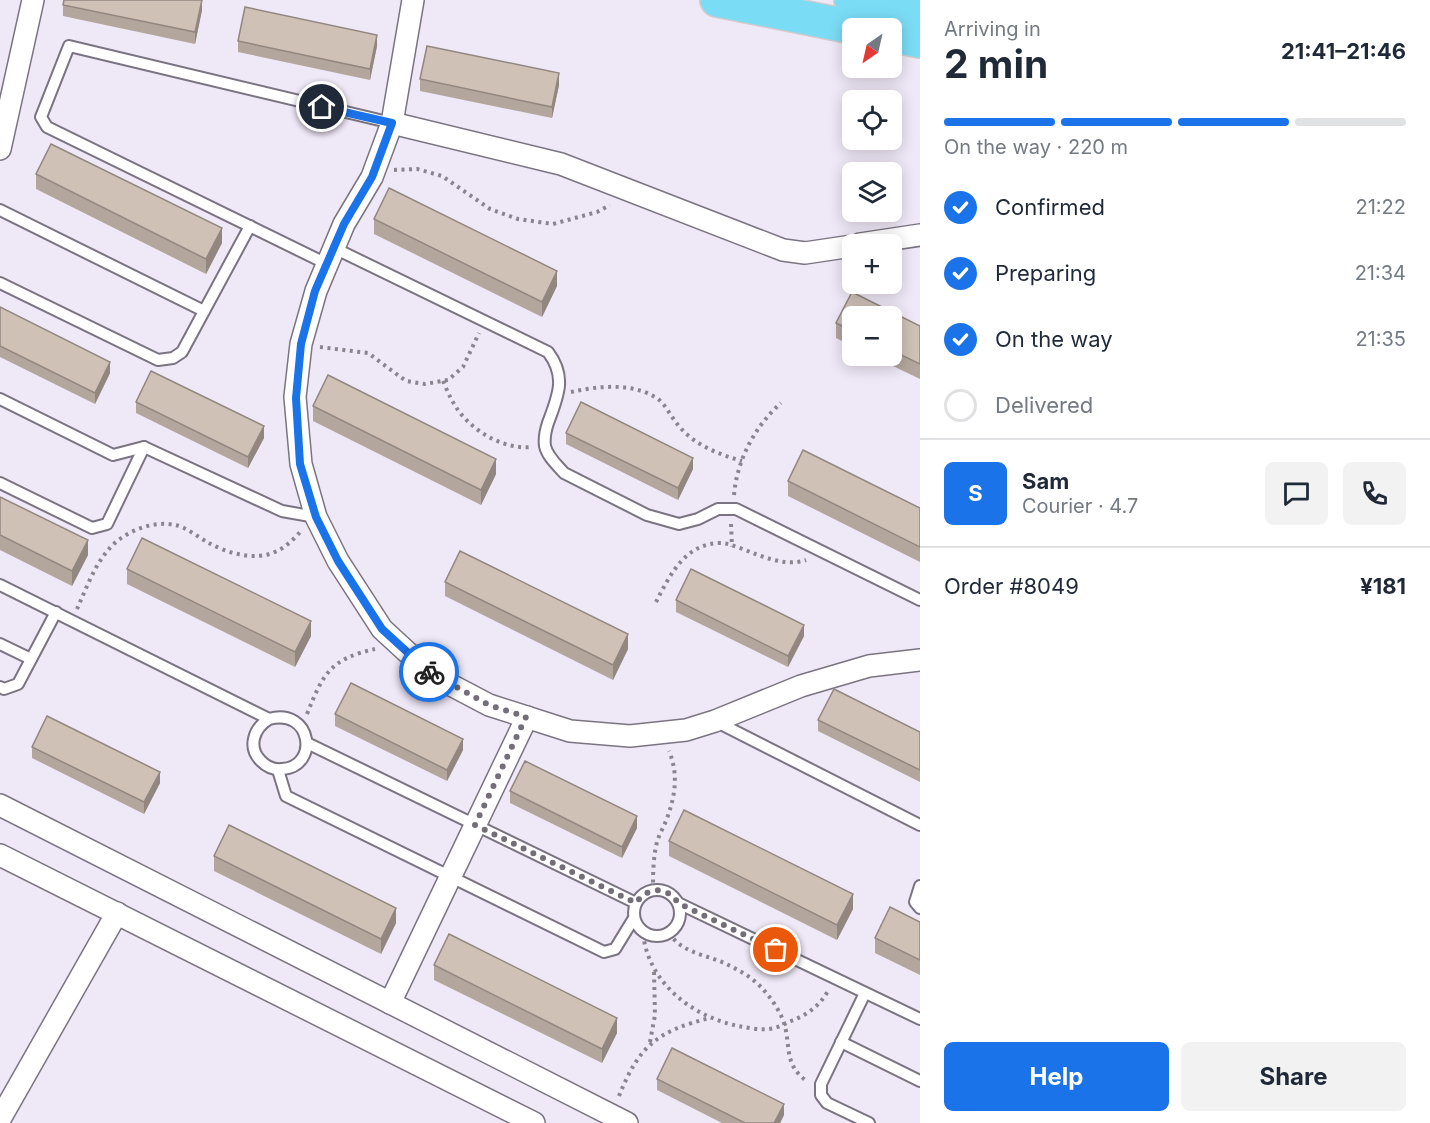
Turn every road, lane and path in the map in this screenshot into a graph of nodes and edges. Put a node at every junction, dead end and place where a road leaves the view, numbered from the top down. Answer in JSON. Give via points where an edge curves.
{"nodes":[{"id":1,"x":33,"y":0,"type":"edge"},
{"id":2,"x":413,"y":0,"type":"edge"},
{"id":3,"x":717,"y":0,"type":"edge"},
{"id":4,"x":851,"y":0,"type":"edge"},
{"id":5,"x":920,"y":14,"type":"edge"},
{"id":6,"x":842,"y":25,"type":"edge"},
{"id":7,"x":902,"y":37,"type":"edge"},
{"id":8,"x":920,"y":41,"type":"edge"},
{"id":9,"x":5,"y":107,"type":"edge"},
{"id":10,"x":392,"y":123,"type":"junction"},
{"id":11,"x":0,"y":149,"type":"edge"},
{"id":12,"x":374,"y":171,"type":"junction"},
{"id":13,"x":634,"y":192,"type":"junction"},
{"id":14,"x":0,"y":210,"type":"edge"},
{"id":15,"x":250,"y":226,"type":"junction"},
{"id":16,"x":920,"y":235,"type":"edge"},
{"id":17,"x":902,"y":238,"type":"edge"},
{"id":18,"x":842,"y":247,"type":"edge"},
{"id":19,"x":331,"y":256,"type":"junction"},
{"id":20,"x":0,"y":283,"type":"edge"},
{"id":21,"x":204,"y":311,"type":"junction"},
{"id":22,"x":485,"y":321,"type":"junction"},
{"id":23,"x":301,"y":344,"type":"junction"},
{"id":24,"x":443,"y":381,"type":"junction"},
{"id":25,"x":557,"y":395,"type":"junction"},
{"id":26,"x":0,"y":399,"type":"edge"},
{"id":27,"x":782,"y":403,"type":"dead end"},
{"id":28,"x":545,"y":445,"type":"junction"},
{"id":29,"x":144,"y":447,"type":"junction"},
{"id":30,"x":742,"y":461,"type":"junction"},
{"id":31,"x":0,"y":483,"type":"edge"},
{"id":32,"x":732,"y":510,"type":"junction"},
{"id":33,"x":312,"y":517,"type":"junction"},
{"id":34,"x":732,"y":547,"type":"junction"},
{"id":35,"x":827,"y":554,"type":"junction"},
{"id":36,"x":0,"y":585,"type":"edge"},
{"id":37,"x":920,"y":600,"type":"edge"},
{"id":38,"x":656,"y":602,"type":"dead end"},
{"id":39,"x":56,"y":612,"type":"junction"},
{"id":40,"x":71,"y":621,"type":"junction"},
{"id":41,"x":0,"y":644,"type":"edge"},
{"id":42,"x":402,"y":648,"type":"junction"},
{"id":43,"x":31,"y":659,"type":"junction"},
{"id":44,"x":920,"y":660,"type":"edge"},
{"id":45,"x":0,"y":687,"type":"edge"},
{"id":46,"x":526,"y":717,"type":"junction"},
{"id":47,"x":269,"y":719,"type":"junction"},
{"id":48,"x":715,"y":721,"type":"junction"},
{"id":49,"x":301,"y":727,"type":"junction"},
{"id":50,"x":661,"y":733,"type":"junction"},
{"id":51,"x":307,"y":742,"type":"junction"},
{"id":52,"x":278,"y":770,"type":"junction"},
{"id":53,"x":0,"y":805,"type":"edge"},
{"id":54,"x":475,"y":825,"type":"junction"},
{"id":55,"x":920,"y":825,"type":"edge"},
{"id":56,"x":0,"y":855,"type":"edge"},
{"id":57,"x":450,"y":877,"type":"junction"},
{"id":58,"x":920,"y":886,"type":"edge"},
{"id":59,"x":653,"y":890,"type":"junction"},
{"id":60,"x":636,"y":903,"type":"junction"},
{"id":61,"x":678,"y":903,"type":"junction"},
{"id":62,"x":920,"y":908,"type":"edge"},
{"id":63,"x":117,"y":913,"type":"junction"},
{"id":64,"x":634,"y":918,"type":"junction"},
{"id":65,"x":643,"y":931,"type":"junction"},
{"id":66,"x":669,"y":933,"type":"junction"},
{"id":67,"x":654,"y":969,"type":"junction"},
{"id":68,"x":834,"y":978,"type":"junction"},
{"id":69,"x":865,"y":993,"type":"junction"},
{"id":70,"x":390,"y":1003,"type":"junction"},
{"id":71,"x":711,"y":1018,"type":"junction"},
{"id":72,"x":920,"y":1019,"type":"edge"},
{"id":73,"x":784,"y":1024,"type":"junction"},
{"id":74,"x":841,"y":1042,"type":"junction"},
{"id":75,"x":650,"y":1043,"type":"junction"},
{"id":76,"x":920,"y":1081,"type":"edge"},
{"id":77,"x":821,"y":1090,"type":"junction"},
{"id":78,"x":0,"y":1119,"type":"edge"},
{"id":79,"x":619,"y":1119,"type":"edge"},
{"id":80,"x":534,"y":1123,"type":"edge"},
{"id":81,"x":869,"y":1123,"type":"edge"}],
"edges":[{"from":1,"to":9,"type":"street"},
{"from":2,"to":10,"type":"street"},
{"from":3,"to":6,"type":"main road"},
{"from":4,"to":5,"type":"main road"},
{"from":7,"to":8,"type":"main road"},
{"from":9,"to":11,"type":"street"},
{"from":10,"to":12,"type":"street"},
{"from":10,"to":13,"type":"street","via":[[561,164]]},
{"from":10,"to":15,"type":"lane","via":[[69,46],[41,117],[47,127]]},
{"from":12,"to":13,"type":"path","via":[[417,168],[442,176],[490,209],[518,219],[554,224],[597,212]]},
{"from":12,"to":19,"type":"street"},
{"from":13,"to":18,"type":"street","via":[[783,250],[805,253]]},
{"from":14,"to":21,"type":"lane"},
{"from":15,"to":19,"type":"lane"},
{"from":15,"to":21,"type":"lane"},
{"from":16,"to":17,"type":"street"},
{"from":19,"to":22,"type":"lane"},
{"from":19,"to":23,"type":"street","via":[[315,291]]},
{"from":20,"to":21,"type":"lane","via":[[158,360],[182,352]]},
{"from":22,"to":24,"type":"path","via":[[463,368]]},
{"from":22,"to":25,"type":"lane","via":[[548,352],[561,379]]},
{"from":23,"to":24,"type":"path","via":[[368,353],[406,381]]},
{"from":23,"to":33,"type":"street","via":[[296,398],[300,464]]},
{"from":24,"to":28,"type":"path","via":[[462,416],[480,431],[500,442],[524,448]]},
{"from":25,"to":28,"type":"lane"},
{"from":25,"to":30,"type":"path","via":[[590,388],[639,390],[659,400],[692,439],[718,454]]},
{"from":26,"to":29,"type":"lane","via":[[113,455]]},
{"from":27,"to":30,"type":"path","via":[[767,416]]},
{"from":28,"to":32,"type":"lane","via":[[564,473],[647,515],[679,525],[718,509]]},
{"from":29,"to":31,"type":"lane","via":[[107,524],[92,528]]},
{"from":29,"to":33,"type":"lane","via":[[282,511]]},
{"from":30,"to":32,"type":"path"},
{"from":32,"to":34,"type":"path"},
{"from":32,"to":35,"type":"lane"},
{"from":33,"to":40,"type":"path","via":[[277,552],[258,555],[234,554],[177,525],[161,524],[129,532],[99,562]]},
{"from":33,"to":42,"type":"street","via":[[382,629]]},
{"from":34,"to":35,"type":"path","via":[[781,563]]},
{"from":34,"to":38,"type":"path","via":[[722,543],[685,557],[674,567]]},
{"from":35,"to":37,"type":"lane"},
{"from":36,"to":39,"type":"lane"},
{"from":39,"to":40,"type":"lane"},
{"from":39,"to":43,"type":"lane"},
{"from":40,"to":47,"type":"lane"},
{"from":41,"to":43,"type":"lane"},
{"from":42,"to":46,"type":"street","via":[[432,675],[489,705]]},
{"from":42,"to":49,"type":"path","via":[[354,654],[333,666],[318,688]]},
{"from":43,"to":45,"type":"lane","via":[[18,684]]},
{"from":44,"to":48,"type":"street","via":[[869,666],[801,686]]},
{"from":46,"to":50,"type":"street","via":[[570,731],[630,736]]},
{"from":46,"to":54,"type":"street"},
{"from":47,"to":49,"type":"lane","via":[[286,717]]},
{"from":47,"to":52,"type":"lane","via":[[257,730],[254,747],[262,763]]},
{"from":48,"to":50,"type":"street"},
{"from":48,"to":55,"type":"lane"},
{"from":49,"to":51,"type":"lane"},
{"from":50,"to":59,"type":"path","via":[[674,762],[676,780],[657,840]]},
{"from":51,"to":52,"type":"lane","via":[[302,759]]},
{"from":51,"to":54,"type":"lane"},
{"from":52,"to":57,"type":"lane","via":[[286,796]]},
{"from":53,"to":70,"type":"street"},
{"from":54,"to":57,"type":"street"},
{"from":54,"to":60,"type":"lane"},
{"from":56,"to":63,"type":"street"},
{"from":57,"to":64,"type":"lane","via":[[604,952],[615,949]]},
{"from":57,"to":70,"type":"street"},
{"from":58,"to":62,"type":"lane","via":[[915,902]]},
{"from":59,"to":60,"type":"lane"},
{"from":59,"to":61,"type":"lane","via":[[668,892]]},
{"from":60,"to":64,"type":"lane"},
{"from":61,"to":66,"type":"lane","via":[[680,918]]},
{"from":61,"to":68,"type":"lane"},
{"from":63,"to":78,"type":"street"},
{"from":63,"to":80,"type":"street"},
{"from":64,"to":65,"type":"lane"},
{"from":65,"to":66,"type":"lane","via":[[657,936]]},
{"from":65,"to":67,"type":"path","via":[[645,949]]},
{"from":66,"to":73,"type":"path","via":[[683,948],[723,963],[760,986]]},
{"from":67,"to":71,"type":"path","via":[[672,993]]},
{"from":67,"to":75,"type":"path","via":[[655,1015]]},
{"from":68,"to":69,"type":"lane"},
{"from":68,"to":73,"type":"path","via":[[825,996],[810,1011]]},
{"from":69,"to":72,"type":"lane"},
{"from":69,"to":74,"type":"lane"},
{"from":70,"to":79,"type":"street"},
{"from":71,"to":73,"type":"path","via":[[753,1029]]},
{"from":71,"to":75,"type":"path","via":[[688,1024]]},
{"from":73,"to":77,"type":"path","via":[[795,1071]]},
{"from":74,"to":76,"type":"lane"},
{"from":74,"to":77,"type":"lane"},
{"from":75,"to":79,"type":"path","via":[[629,1071]]},
{"from":77,"to":81,"type":"lane","via":[[827,1103]]}]}
